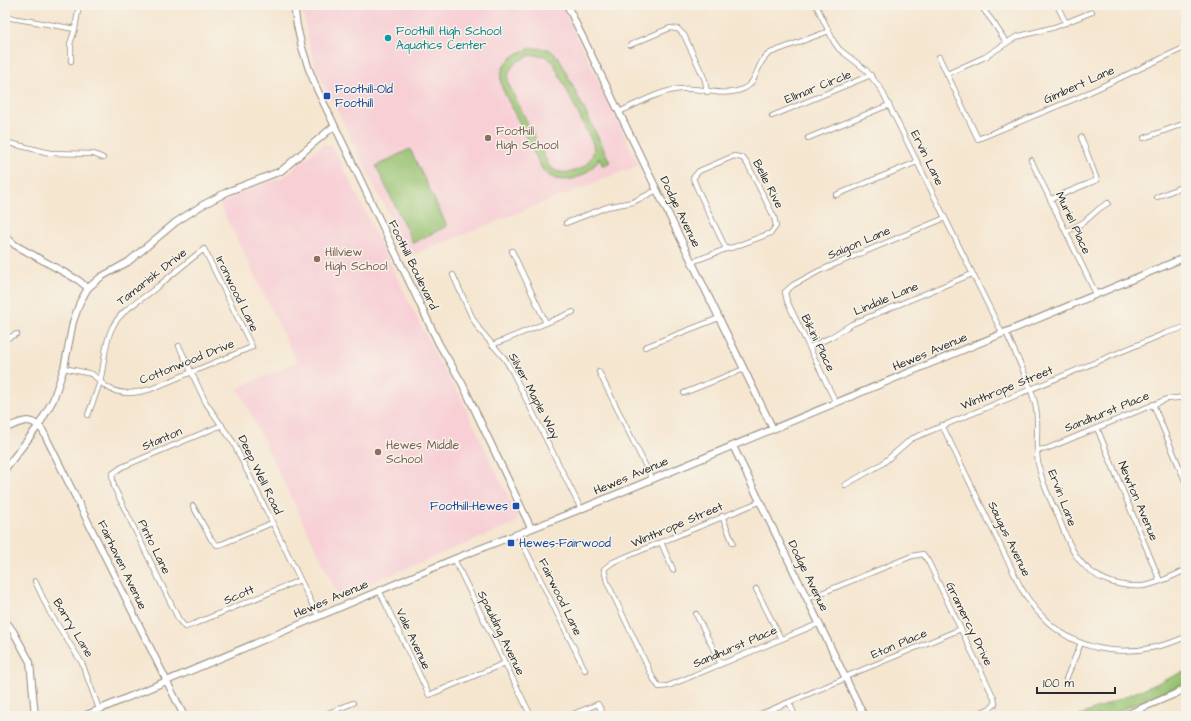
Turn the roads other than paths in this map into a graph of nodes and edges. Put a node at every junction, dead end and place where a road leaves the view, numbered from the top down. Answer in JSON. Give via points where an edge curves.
{"nodes":[{"id":1,"x":78,"y":5,"type":"edge"},
{"id":2,"x":294,"y":5,"type":"edge"},
{"id":3,"x":816,"y":5,"type":"edge"},
{"id":4,"x":980,"y":5,"type":"edge"},
{"id":5,"x":1058,"y":5,"type":"edge"},
{"id":6,"x":569,"y":6,"type":"edge"},
{"id":7,"x":1092,"y":12,"type":"dead end"},
{"id":8,"x":5,"y":17,"type":"edge"},
{"id":9,"x":1066,"y":23,"type":"junction"},
{"id":10,"x":75,"y":29,"type":"junction"},
{"id":11,"x":829,"y":31,"type":"junction"},
{"id":12,"x":1006,"y":42,"type":"junction"},
{"id":13,"x":630,"y":45,"type":"dead end"},
{"id":14,"x":1186,"y":47,"type":"edge"},
{"id":15,"x":939,"y":57,"type":"dead end"},
{"id":16,"x":71,"y":61,"type":"dead end"},
{"id":17,"x":947,"y":74,"type":"junction"},
{"id":18,"x":872,"y":75,"type":"junction"},
{"id":19,"x":706,"y":92,"type":"junction"},
{"id":20,"x":889,"y":105,"type":"junction"},
{"id":21,"x":619,"y":112,"type":"junction"},
{"id":22,"x":772,"y":116,"type":"dead end"},
{"id":23,"x":1186,"y":123,"type":"edge"},
{"id":24,"x":334,"y":126,"type":"junction"},
{"id":25,"x":1081,"y":137,"type":"dead end"},
{"id":26,"x":808,"y":138,"type":"dead end"},
{"id":27,"x":1144,"y":138,"type":"dead end"},
{"id":28,"x":5,"y":142,"type":"edge"},
{"id":29,"x":103,"y":158,"type":"dead end"},
{"id":30,"x":1032,"y":160,"type":"dead end"},
{"id":31,"x":917,"y":162,"type":"junction"},
{"id":32,"x":1186,"y":185,"type":"edge"},
{"id":33,"x":657,"y":190,"type":"junction"},
{"id":34,"x":836,"y":195,"type":"dead end"},
{"id":35,"x":1156,"y":197,"type":"dead end"},
{"id":36,"x":1051,"y":200,"type":"junction"},
{"id":37,"x":1108,"y":203,"type":"dead end"},
{"id":38,"x":945,"y":218,"type":"junction"},
{"id":39,"x":566,"y":223,"type":"dead end"},
{"id":40,"x":1066,"y":232,"type":"junction"},
{"id":41,"x":5,"y":236,"type":"edge"},
{"id":42,"x":204,"y":249,"type":"joint"},
{"id":43,"x":726,"y":249,"type":"junction"},
{"id":44,"x":512,"y":251,"type":"dead end"},
{"id":45,"x":1186,"y":257,"type":"edge"},
{"id":46,"x":692,"y":262,"type":"junction"},
{"id":47,"x":972,"y":274,"type":"junction"},
{"id":48,"x":453,"y":275,"type":"dead end"},
{"id":49,"x":88,"y":288,"type":"junction"},
{"id":50,"x":785,"y":292,"type":"joint"},
{"id":51,"x":1096,"y":294,"type":"junction"},
{"id":52,"x":573,"y":312,"type":"dead end"},
{"id":53,"x":719,"y":318,"type":"junction"},
{"id":54,"x":546,"y":323,"type":"junction"},
{"id":55,"x":1186,"y":327,"type":"edge"},
{"id":56,"x":1004,"y":333,"type":"junction"},
{"id":57,"x":17,"y":334,"type":"dead end"},
{"id":58,"x":5,"y":339,"type":"edge"},
{"id":59,"x":492,"y":345,"type":"junction"},
{"id":60,"x":179,"y":346,"type":"dead end"},
{"id":61,"x":252,"y":347,"type":"joint"},
{"id":62,"x":645,"y":347,"type":"dead end"},
{"id":63,"x":810,"y":347,"type":"junction"},
{"id":64,"x":64,"y":368,"type":"junction"},
{"id":65,"x":744,"y":369,"type":"junction"},
{"id":66,"x":192,"y":372,"type":"junction"},
{"id":67,"x":599,"y":372,"type":"dead end"},
{"id":68,"x":100,"y":381,"type":"junction"},
{"id":69,"x":1030,"y":389,"type":"junction"},
{"id":70,"x":684,"y":393,"type":"dead end"},
{"id":71,"x":1186,"y":397,"type":"edge"},
{"id":72,"x":836,"y":403,"type":"junction"},
{"id":73,"x":1153,"y":404,"type":"junction"},
{"id":74,"x":88,"y":415,"type":"dead end"},
{"id":75,"x":39,"y":425,"type":"junction"},
{"id":76,"x":222,"y":425,"type":"junction"},
{"id":77,"x":942,"y":425,"type":"junction"},
{"id":78,"x":5,"y":428,"type":"edge"},
{"id":79,"x":1097,"y":428,"type":"junction"},
{"id":80,"x":773,"y":429,"type":"junction"},
{"id":81,"x":732,"y":446,"type":"junction"},
{"id":82,"x":1037,"y":450,"type":"junction"},
{"id":83,"x":5,"y":469,"type":"edge"},
{"id":84,"x":112,"y":474,"type":"joint"},
{"id":85,"x":652,"y":479,"type":"junction"},
{"id":86,"x":1186,"y":483,"type":"edge"},
{"id":87,"x":845,"y":485,"type":"dead end"},
{"id":88,"x":759,"y":502,"type":"junction"},
{"id":89,"x":192,"y":506,"type":"dead end"},
{"id":90,"x":581,"y":509,"type":"junction"},
{"id":91,"x":722,"y":516,"type":"junction"},
{"id":92,"x":272,"y":523,"type":"junction"},
{"id":93,"x":531,"y":528,"type":"junction"},
{"id":94,"x":518,"y":534,"type":"junction"},
{"id":95,"x":661,"y":542,"type":"junction"},
{"id":96,"x":733,"y":544,"type":"dead end"},
{"id":97,"x":454,"y":559,"type":"junction"},
{"id":98,"x":673,"y":570,"type":"dead end"},
{"id":99,"x":1186,"y":570,"type":"edge"},
{"id":100,"x":300,"y":580,"type":"junction"},
{"id":101,"x":35,"y":581,"type":"dead end"},
{"id":102,"x":1160,"y":581,"type":"junction"},
{"id":103,"x":756,"y":589,"type":"dead end"},
{"id":104,"x":379,"y":590,"type":"junction"},
{"id":105,"x":807,"y":599,"type":"junction"},
{"id":106,"x":696,"y":614,"type":"dead end"},
{"id":107,"x":318,"y":616,"type":"junction"},
{"id":108,"x":5,"y":620,"type":"edge"},
{"id":109,"x":818,"y":624,"type":"junction"},
{"id":110,"x":185,"y":627,"type":"joint"},
{"id":111,"x":961,"y":629,"type":"junction"},
{"id":112,"x":1186,"y":637,"type":"edge"},
{"id":113,"x":781,"y":639,"type":"junction"},
{"id":114,"x":1081,"y":643,"type":"junction"},
{"id":115,"x":505,"y":663,"type":"junction"},
{"id":116,"x":721,"y":664,"type":"junction"},
{"id":117,"x":584,"y":670,"type":"dead end"},
{"id":118,"x":846,"y":678,"type":"junction"},
{"id":119,"x":1066,"y":678,"type":"dead end"},
{"id":120,"x":167,"y":681,"type":"junction"},
{"id":121,"x":659,"y":687,"type":"joint"},
{"id":122,"x":1186,"y":688,"type":"edge"},
{"id":123,"x":789,"y":702,"type":"junction"},
{"id":124,"x":354,"y":703,"type":"dead end"},
{"id":125,"x":99,"y":710,"type":"junction"},
{"id":126,"x":35,"y":716,"type":"edge"},
{"id":127,"x":84,"y":716,"type":"edge"},
{"id":128,"x":184,"y":716,"type":"edge"},
{"id":129,"x":321,"y":716,"type":"edge"},
{"id":130,"x":530,"y":716,"type":"edge"},
{"id":131,"x":568,"y":716,"type":"edge"},
{"id":132,"x":604,"y":716,"type":"edge"},
{"id":133,"x":756,"y":716,"type":"edge"},
{"id":134,"x":795,"y":716,"type":"edge"},
{"id":135,"x":864,"y":716,"type":"edge"},
{"id":136,"x":972,"y":716,"type":"edge"},
{"id":137,"x":1123,"y":716,"type":"edge"}],
"edges":[{"from":1,"to":10,"type":"street"},
{"from":2,"to":24,"type":"street","name":"Foothill Boulevard","via":[[306,63]]},
{"from":3,"to":11,"type":"street","name":"Ervin Lane"},
{"from":4,"to":12,"type":"street"},
{"from":5,"to":9,"type":"street"},
{"from":6,"to":21,"type":"street","name":"Dodge Avenue"},
{"from":7,"to":9,"type":"street"},
{"from":8,"to":10,"type":"street"},
{"from":9,"to":12,"type":"street"},
{"from":10,"to":16,"type":"street","via":[[70,44]]},
{"from":11,"to":18,"type":"street","name":"Ervin Lane","via":[[839,49]]},
{"from":11,"to":19,"type":"street","via":[[764,57],[755,77],[744,88],[728,93]]},
{"from":12,"to":17,"type":"street","via":[[985,57]]},
{"from":13,"to":19,"type":"street","via":[[670,28],[678,29],[684,35],[705,80]]},
{"from":14,"to":17,"type":"street","name":"Gimbert Lane","via":[[1077,98],[978,139]]},
{"from":15,"to":17,"type":"street"},
{"from":18,"to":20,"type":"street","name":"Ervin Lane"},
{"from":18,"to":22,"type":"street","name":"Ellmar Circle"},
{"from":19,"to":21,"type":"street","via":[[685,88],[674,90]]},
{"from":20,"to":26,"type":"street"},
{"from":20,"to":31,"type":"street","name":"Ervin Lane"},
{"from":21,"to":33,"type":"street","name":"Dodge Avenue"},
{"from":23,"to":27,"type":"street"},
{"from":24,"to":49,"type":"street","via":[[281,171],[229,191],[201,206],[176,222],[128,262],[101,277]]},
{"from":24,"to":93,"type":"street","name":"Foothill Boulevard"},
{"from":25,"to":36,"type":"street","via":[[1097,180]]},
{"from":28,"to":29,"type":"street","via":[[50,153],[94,154]]},
{"from":30,"to":36,"type":"street","name":"Muriel Place"},
{"from":31,"to":34,"type":"street"},
{"from":31,"to":38,"type":"street","name":"Ervin Lane"},
{"from":32,"to":35,"type":"street"},
{"from":33,"to":39,"type":"street","via":[[633,202],[607,207]]},
{"from":33,"to":46,"type":"street","name":"Dodge Avenue"},
{"from":36,"to":40,"type":"street","name":"Muriel Place"},
{"from":37,"to":40,"type":"street"},
{"from":38,"to":47,"type":"street","name":"Ervin Lane"},
{"from":38,"to":50,"type":"street","name":"Saigon Lane","via":[[819,271]]},
{"from":40,"to":51,"type":"street","name":"Muriel Place"},
{"from":41,"to":49,"type":"street","via":[[15,246]]},
{"from":42,"to":61,"type":"street","name":"Ironwood Lane"},
{"from":42,"to":68,"type":"street","name":"Tamarisk Drive","via":[[120,314],[106,344]]},
{"from":43,"to":43,"type":"street","name":"Belle Rive","via":[[771,234],[776,226],[748,164],[743,158],[734,156],[699,171],[693,178]]},
{"from":43,"to":46,"type":"street","name":"Belle Rive"},
{"from":44,"to":54,"type":"street"},
{"from":45,"to":51,"type":"street","name":"Hewes Avenue"},
{"from":46,"to":53,"type":"street","name":"Dodge Avenue"},
{"from":47,"to":56,"type":"street","name":"Ervin Lane"},
{"from":47,"to":63,"type":"street","name":"Lindale Lane","via":[[852,324]]},
{"from":48,"to":59,"type":"street","name":"Silver Maple Way","via":[[479,329]]},
{"from":49,"to":64,"type":"street","via":[[73,322]]},
{"from":50,"to":63,"type":"street","name":"Bikini Place"},
{"from":51,"to":56,"type":"street","name":"Hewes Avenue"},
{"from":52,"to":54,"type":"street"},
{"from":53,"to":62,"type":"street"},
{"from":53,"to":65,"type":"street","name":"Dodge Avenue"},
{"from":54,"to":59,"type":"street"},
{"from":55,"to":69,"type":"street","name":"Winthrope Street"},
{"from":56,"to":69,"type":"street","name":"Ervin Lane"},
{"from":56,"to":72,"type":"street","name":"Hewes Avenue"},
{"from":57,"to":58,"type":"street"},
{"from":59,"to":90,"type":"street","name":"Silver Maple Way","via":[[513,373]]},
{"from":60,"to":66,"type":"street","name":"Deep Well Road"},
{"from":61,"to":66,"type":"street","name":"Cottonwood Drive"},
{"from":63,"to":72,"type":"street","name":"Bikini Place"},
{"from":64,"to":68,"type":"street","name":"Cottonwood Drive","via":[[87,372]]},
{"from":64,"to":75,"type":"street","via":[[49,410]]},
{"from":65,"to":70,"type":"street"},
{"from":65,"to":80,"type":"street","name":"Dodge Avenue"},
{"from":66,"to":68,"type":"street","name":"Cottonwood Drive","via":[[137,393],[115,391]]},
{"from":66,"to":76,"type":"street","name":"Deep Well Road","via":[[206,403]]},
{"from":67,"to":85,"type":"street"},
{"from":68,"to":74,"type":"street","name":"Tamarisk Drive"},
{"from":69,"to":77,"type":"street","name":"Winthrope Street"},
{"from":69,"to":82,"type":"street","name":"Ervin Lane","via":[[1036,415]]},
{"from":71,"to":73,"type":"street","name":"Sandhurst Place"},
{"from":72,"to":80,"type":"street","name":"Hewes Avenue"},
{"from":73,"to":79,"type":"street","name":"Sandhurst Place"},
{"from":73,"to":86,"type":"street"},
{"from":75,"to":78,"type":"street","via":[[25,421]]},
{"from":75,"to":83,"type":"street"},
{"from":75,"to":120,"type":"street","name":"Fairhaven Avenue"},
{"from":76,"to":84,"type":"street","name":"Stanton","via":[[122,467]]},
{"from":76,"to":92,"type":"street","name":"Deep Well Road","via":[[233,442]]},
{"from":77,"to":87,"type":"street","name":"Winthrope Street","via":[[911,439],[882,464]]},
{"from":77,"to":114,"type":"street","name":"Saugus Avenue","via":[[1028,600],[1051,625]]},
{"from":79,"to":82,"type":"street","name":"Sandhurst Place","via":[[1046,449]]},
{"from":79,"to":102,"type":"street","name":"Newton Avenue"},
{"from":80,"to":81,"type":"street","name":"Hewes Avenue"},
{"from":81,"to":85,"type":"street","name":"Hewes Avenue"},
{"from":81,"to":88,"type":"street","name":"Dodge Avenue"},
{"from":82,"to":102,"type":"street","name":"Ervin Lane","via":[[1041,476],[1068,542],[1086,568],[1094,575],[1120,585],[1144,586]]},
{"from":84,"to":110,"type":"street","name":"Pinto Lane","via":[[114,487],[179,620]]},
{"from":85,"to":90,"type":"street","name":"Hewes Avenue"},
{"from":88,"to":91,"type":"street","name":"Winthrope Street"},
{"from":88,"to":105,"type":"street","name":"Dodge Avenue"},
{"from":89,"to":92,"type":"street","via":[[217,545]]},
{"from":90,"to":93,"type":"street","name":"Hewes Avenue"},
{"from":91,"to":95,"type":"street","name":"Winthrope Street"},
{"from":91,"to":96,"type":"street"},
{"from":92,"to":100,"type":"street","name":"Deep Well Road"},
{"from":93,"to":94,"type":"street","name":"Hewes Avenue"},
{"from":94,"to":97,"type":"street","name":"Hewes Avenue"},
{"from":94,"to":117,"type":"street","name":"Fairwood Lane"},
{"from":95,"to":98,"type":"street"},
{"from":95,"to":121,"type":"street","name":"Winthrope Street","via":[[614,562],[604,570],[607,582]]},
{"from":97,"to":104,"type":"street","name":"Hewes Avenue"},
{"from":97,"to":115,"type":"street","name":"Spaulding Avenue"},
{"from":99,"to":102,"type":"street"},
{"from":100,"to":107,"type":"street","name":"Deep Well Road"},
{"from":100,"to":110,"type":"street","name":"Scott"},
{"from":101,"to":125,"type":"street","name":"Barry Lane","via":[[53,617],[82,663]]},
{"from":103,"to":113,"type":"street"},
{"from":104,"to":107,"type":"street","name":"Hewes Avenue"},
{"from":104,"to":115,"type":"street","name":"Vale Avenue","via":[[429,695]]},
{"from":105,"to":109,"type":"street","name":"Dodge Avenue"},
{"from":105,"to":111,"type":"street","name":"Gramercy Drive","via":[[912,556],[923,554]]},
{"from":106,"to":116,"type":"street"},
{"from":107,"to":120,"type":"street","name":"Hewes Avenue"},
{"from":108,"to":126,"type":"street","via":[[30,662]]},
{"from":109,"to":113,"type":"street","name":"Sandhurst Place"},
{"from":109,"to":118,"type":"street","name":"Dodge Avenue"},
{"from":111,"to":118,"type":"street","name":"Eton Place"},
{"from":111,"to":136,"type":"street","name":"Gramercy Drive","via":[[995,704]]},
{"from":112,"to":114,"type":"street","name":"Saugus Avenue","via":[[1158,647],[1122,652]]},
{"from":113,"to":116,"type":"street","name":"Sandhurst Place"},
{"from":114,"to":119,"type":"street"},
{"from":115,"to":130,"type":"street","name":"Spaulding Avenue"},
{"from":116,"to":121,"type":"street","name":"Sandhurst Place","via":[[668,686]]},
{"from":118,"to":123,"type":"street","name":"Eton Place"},
{"from":118,"to":135,"type":"street","name":"Dodge Avenue"},
{"from":120,"to":125,"type":"street","name":"Hewes Avenue"},
{"from":120,"to":128,"type":"street","name":"Fairhaven Avenue"},
{"from":122,"to":137,"type":"street"},
{"from":123,"to":133,"type":"street","name":"Eton Place"},
{"from":123,"to":134,"type":"street"},
{"from":124,"to":129,"type":"street"},
{"from":125,"to":127,"type":"street","name":"Hewes Avenue"},
{"from":131,"to":132,"type":"street","via":[[598,704]]}]}
